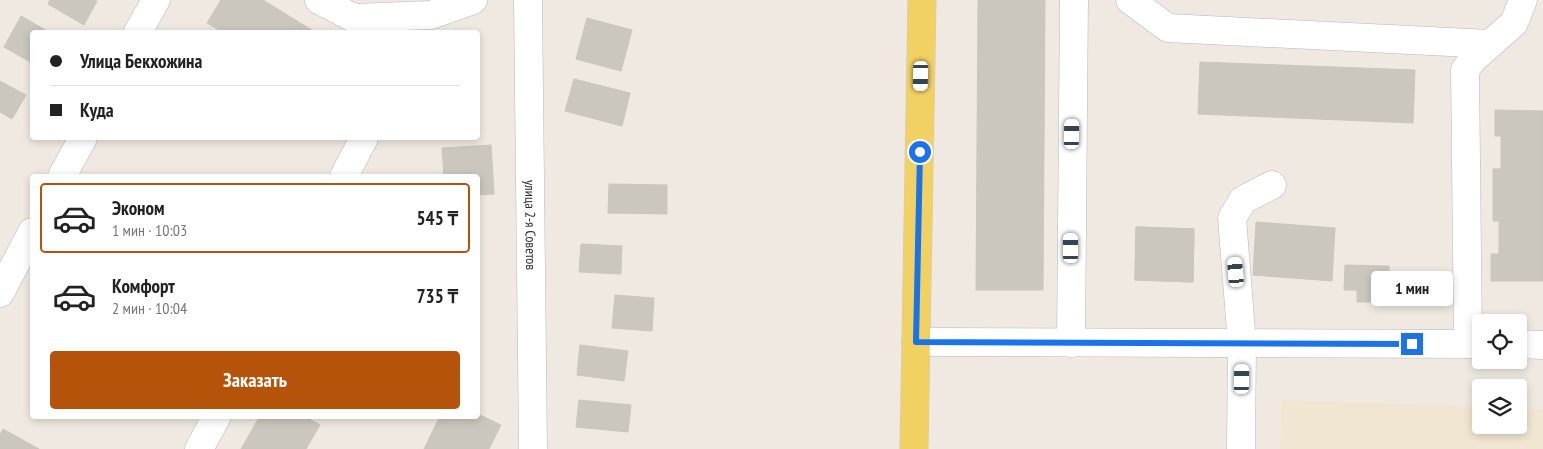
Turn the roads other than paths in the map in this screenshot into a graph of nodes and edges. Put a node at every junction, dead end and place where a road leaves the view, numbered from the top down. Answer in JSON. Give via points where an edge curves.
{"nodes":[{"id":1,"x":156,"y":0,"type":"edge"},
{"id":2,"x":319,"y":0,"type":"edge"},
{"id":3,"x":473,"y":0,"type":"edge"},
{"id":4,"x":528,"y":0,"type":"edge"},
{"id":5,"x":922,"y":0,"type":"edge"},
{"id":6,"x":1074,"y":0,"type":"edge"},
{"id":7,"x":1130,"y":0,"type":"edge"},
{"id":8,"x":1523,"y":0,"type":"edge"},
{"id":9,"x":426,"y":24,"type":"edge"},
{"id":10,"x":139,"y":30,"type":"edge"},
{"id":11,"x":1490,"y":44,"type":"junction"},
{"id":12,"x":82,"y":140,"type":"edge"},
{"id":13,"x":363,"y":140,"type":"edge"},
{"id":14,"x":63,"y":174,"type":"edge"},
{"id":15,"x":345,"y":174,"type":"edge"},
{"id":16,"x":1272,"y":185,"type":"dead end"},
{"id":17,"x":30,"y":236,"type":"edge"},
{"id":18,"x":0,"y":293,"type":"edge"},
{"id":19,"x":1474,"y":314,"type":"edge"},
{"id":20,"x":916,"y":342,"type":"junction"},
{"id":21,"x":1070,"y":343,"type":"junction"},
{"id":22,"x":1472,"y":343,"type":"edge"},
{"id":23,"x":1242,"y":344,"type":"junction"},
{"id":24,"x":1527,"y":344,"type":"edge"},
{"id":25,"x":1543,"y":345,"type":"edge"},
{"id":26,"x":215,"y":419,"type":"edge"},
{"id":27,"x":200,"y":449,"type":"edge"},
{"id":28,"x":533,"y":449,"type":"edge"},
{"id":29,"x":914,"y":449,"type":"edge"},
{"id":30,"x":1241,"y":449,"type":"edge"}],
"edges":[{"from":1,"to":10,"type":"street"},
{"from":2,"to":9,"type":"street","via":[[354,18]]},
{"from":3,"to":9,"type":"street"},
{"from":4,"to":28,"type":"street","name":"улица 2-я Советов"},
{"from":5,"to":20,"type":"main road"},
{"from":6,"to":21,"type":"street"},
{"from":7,"to":11,"type":"street","via":[[1168,28]]},
{"from":8,"to":11,"type":"street","via":[[1514,23]]},
{"from":11,"to":19,"type":"street","via":[[1465,70]]},
{"from":12,"to":14,"type":"street"},
{"from":13,"to":15,"type":"street"},
{"from":16,"to":23,"type":"street","via":[[1242,200],[1232,218]]},
{"from":17,"to":18,"type":"street"},
{"from":20,"to":21,"type":"street"},
{"from":20,"to":29,"type":"main road"},
{"from":21,"to":23,"type":"street"},
{"from":22,"to":23,"type":"street"},
{"from":23,"to":30,"type":"street"},
{"from":24,"to":25,"type":"street"},
{"from":26,"to":27,"type":"street"}]}
